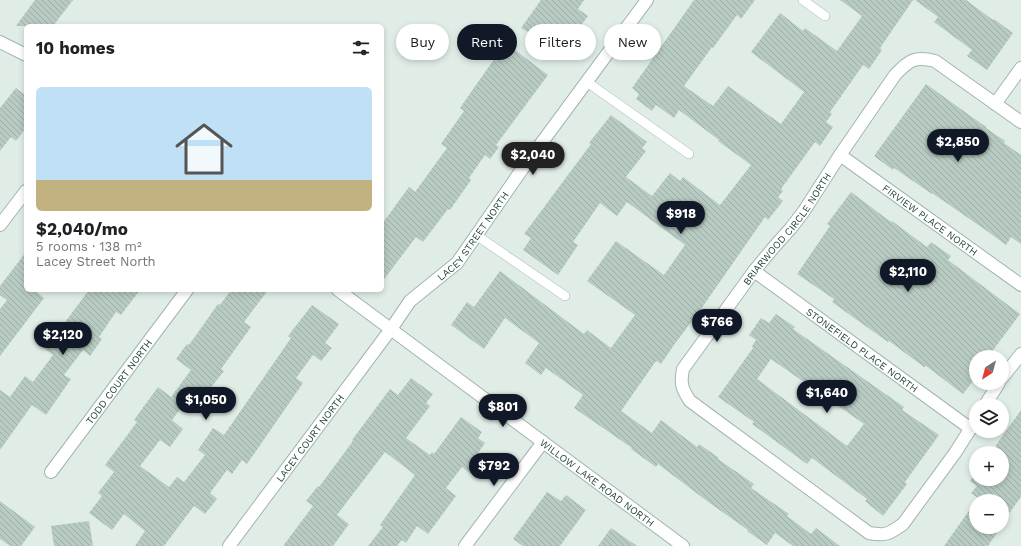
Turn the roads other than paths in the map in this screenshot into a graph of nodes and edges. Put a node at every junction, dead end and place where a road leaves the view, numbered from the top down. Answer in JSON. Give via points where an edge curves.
{"nodes":[{"id":1,"x":647,"y":0,"type":"edge"},
{"id":2,"x":803,"y":0,"type":"edge"},
{"id":3,"x":825,"y":16,"type":"dead end"},
{"id":4,"x":0,"y":42,"type":"edge"},
{"id":5,"x":24,"y":54,"type":"edge"},
{"id":6,"x":1021,"y":68,"type":"edge"},
{"id":7,"x":587,"y":82,"type":"junction"},
{"id":8,"x":995,"y":104,"type":"junction"},
{"id":9,"x":1021,"y":122,"type":"edge"},
{"id":10,"x":689,"y":154,"type":"dead end"},
{"id":11,"x":840,"y":155,"type":"junction"},
{"id":12,"x":24,"y":194,"type":"edge"},
{"id":13,"x":0,"y":225,"type":"edge"},
{"id":14,"x":476,"y":235,"type":"junction"},
{"id":15,"x":754,"y":271,"type":"junction"},
{"id":16,"x":1021,"y":285,"type":"edge"},
{"id":17,"x":185,"y":292,"type":"edge"},
{"id":18,"x":341,"y":292,"type":"edge"},
{"id":19,"x":565,"y":296,"type":"dead end"},
{"id":20,"x":391,"y":329,"type":"junction"},
{"id":21,"x":1021,"y":354,"type":"edge"},
{"id":22,"x":1009,"y":369,"type":"edge"},
{"id":23,"x":969,"y":421,"type":"edge"},
{"id":24,"x":969,"y":430,"type":"edge"},
{"id":25,"x":543,"y":442,"type":"junction"},
{"id":26,"x":51,"y":472,"type":"dead end"},
{"id":27,"x":229,"y":546,"type":"edge"},
{"id":28,"x":465,"y":546,"type":"edge"},
{"id":29,"x":683,"y":546,"type":"edge"}],
"edges":[{"from":1,"to":7,"type":"street","name":"LACEY STREET NORTH"},
{"from":2,"to":3,"type":"lane"},
{"from":4,"to":5,"type":"street"},
{"from":6,"to":8,"type":"street"},
{"from":7,"to":10,"type":"lane"},
{"from":7,"to":14,"type":"street","name":"LACEY STREET NORTH"},
{"from":8,"to":9,"type":"street","name":"BRIARWOOD CIRCLE NORTH"},
{"from":8,"to":11,"type":"street","name":"BRIARWOOD CIRCLE NORTH","via":[[935,61],[924,58],[912,60],[895,74]]},
{"from":11,"to":15,"type":"street","name":"BRIARWOOD CIRCLE NORTH","via":[[804,211]]},
{"from":11,"to":16,"type":"street","name":"FIRVIEW PLACE NORTH"},
{"from":12,"to":13,"type":"street"},
{"from":14,"to":19,"type":"lane"},
{"from":14,"to":20,"type":"street","name":"LACEY STREET NORTH","via":[[457,263],[410,301]]},
{"from":15,"to":23,"type":"street","name":"STONEFIELD PLACE NORTH"},
{"from":15,"to":24,"type":"street","name":"BRIARWOOD CIRCLE NORTH","via":[[683,369],[683,391],[690,401],[869,533],[882,535],[903,524]]},
{"from":17,"to":26,"type":"street","name":"TODD COURT NORTH"},
{"from":18,"to":20,"type":"street","name":"WILLOW LAKE ROAD NORTH"},
{"from":20,"to":25,"type":"street","name":"WILLOW LAKE ROAD NORTH"},
{"from":20,"to":27,"type":"street","name":"LACEY COURT NORTH"},
{"from":21,"to":22,"type":"street"},
{"from":25,"to":28,"type":"street"},
{"from":25,"to":29,"type":"street","name":"WILLOW LAKE ROAD NORTH"}]}
